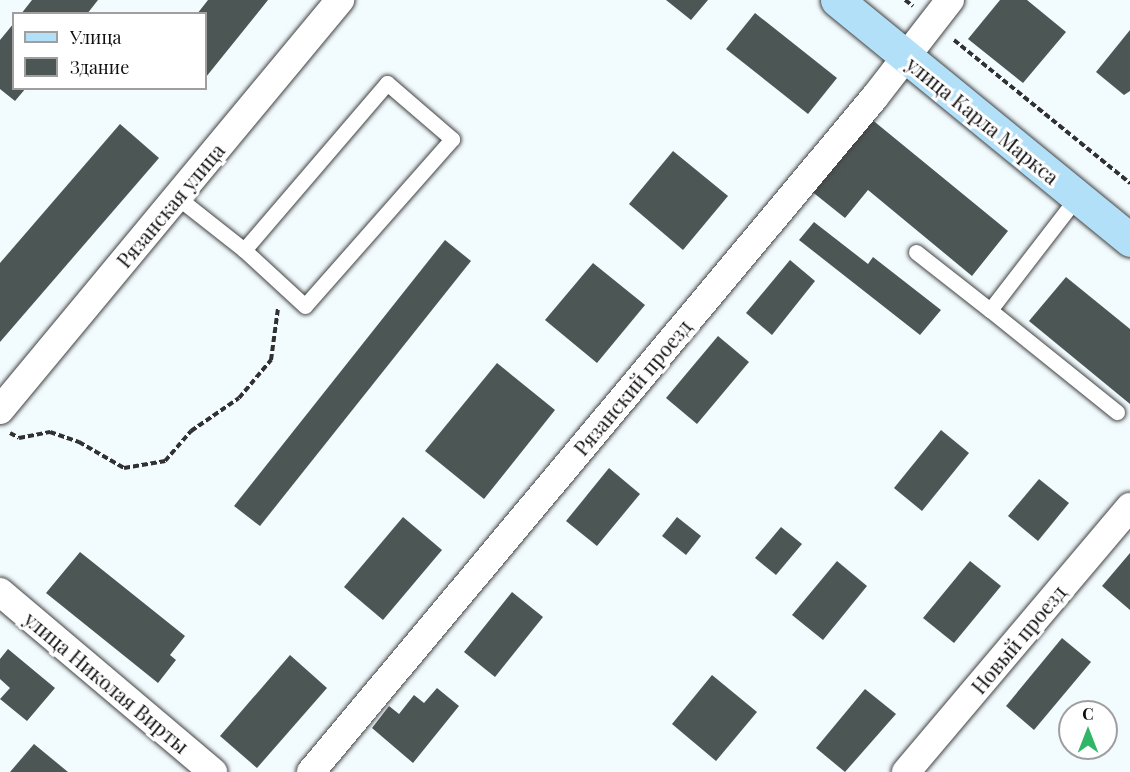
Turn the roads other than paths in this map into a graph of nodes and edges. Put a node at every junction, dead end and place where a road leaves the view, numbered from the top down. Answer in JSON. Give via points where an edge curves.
{"nodes":[{"id":1,"x":340,"y":0,"type":"edge"},
{"id":2,"x":837,"y":0,"type":"edge"},
{"id":3,"x":950,"y":0,"type":"edge"},
{"id":4,"x":906,"y":57,"type":"junction"},
{"id":5,"x":177,"y":197,"type":"junction"},
{"id":6,"x":1077,"y":197,"type":"junction"},
{"id":7,"x":1130,"y":240,"type":"edge"},
{"id":8,"x":244,"y":250,"type":"junction"},
{"id":9,"x":916,"y":252,"type":"dead end"},
{"id":10,"x":990,"y":310,"type":"junction"},
{"id":11,"x":0,"y":410,"type":"edge"},
{"id":12,"x":1117,"y":412,"type":"dead end"},
{"id":13,"x":1130,"y":507,"type":"edge"},
{"id":14,"x":0,"y":592,"type":"edge"},
{"id":15,"x":213,"y":772,"type":"edge"},
{"id":16,"x":311,"y":772,"type":"edge"},
{"id":17,"x":906,"y":772,"type":"edge"}],
"edges":[{"from":1,"to":5,"type":"street","name":"Рязанская улица"},
{"from":2,"to":4,"type":"main road","name":"улица Карла Маркса"},
{"from":3,"to":4,"type":"street","name":"Рязанский проезд"},
{"from":4,"to":6,"type":"main road","name":"улица Карла Маркса"},
{"from":4,"to":16,"type":"street","name":"Рязанский проезд"},
{"from":5,"to":8,"type":"lane"},
{"from":5,"to":11,"type":"street","name":"Рязанская улица"},
{"from":6,"to":7,"type":"main road","name":"улица Карла Маркса"},
{"from":6,"to":10,"type":"lane"},
{"from":8,"to":8,"type":"lane","via":[[305,306],[452,139],[387,83]]},
{"from":9,"to":10,"type":"lane"},
{"from":10,"to":12,"type":"lane"},
{"from":13,"to":17,"type":"street","name":"Новый проезд"},
{"from":14,"to":15,"type":"street","name":"улица Николая Вирты"}]}
